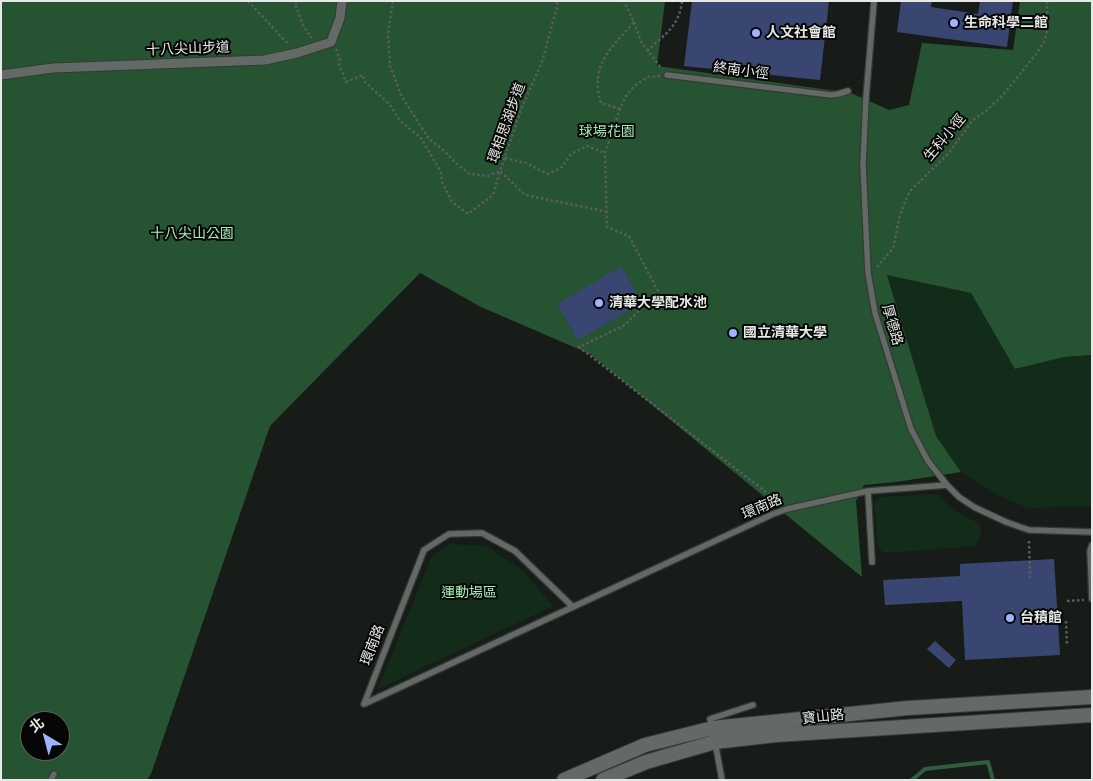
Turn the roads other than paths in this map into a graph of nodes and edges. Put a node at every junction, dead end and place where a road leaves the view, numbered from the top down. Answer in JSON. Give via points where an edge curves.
{"nodes":[{"id":1,"x":342,"y":1,"type":"edge"},
{"id":2,"x":874,"y":1,"type":"edge"},
{"id":3,"x":1,"y":75,"type":"edge"},
{"id":4,"x":667,"y":75,"type":"road end"},
{"id":5,"x":848,"y":91,"type":"dead end"},
{"id":6,"x":947,"y":485,"type":"junction"},
{"id":7,"x":868,"y":491,"type":"junction"},
{"id":8,"x":1092,"y":532,"type":"edge"},
{"id":9,"x":1092,"y":545,"type":"edge"},
{"id":10,"x":872,"y":562,"type":"dead end"},
{"id":11,"x":1092,"y":599,"type":"edge"},
{"id":12,"x":573,"y":607,"type":"junction"},
{"id":13,"x":1092,"y":697,"type":"edge"},
{"id":14,"x":753,"y":705,"type":"dead end"},
{"id":15,"x":1092,"y":715,"type":"edge"},
{"id":16,"x":714,"y":735,"type":"junction"},
{"id":17,"x":564,"y":780,"type":"edge"},
{"id":18,"x":603,"y":780,"type":"edge"},
{"id":19,"x":722,"y":780,"type":"edge"}],
"edges":[{"from":1,"to":3,"type":"street","name":"十八尖山步道","via":[[331,42],[265,60],[53,68]]},
{"from":2,"to":6,"type":"lane","name":"厚德路","via":[[863,165],[868,273],[875,313],[912,429],[928,461]]},
{"from":4,"to":5,"type":"lane","name":"終南小徑","via":[[812,92],[838,94]]},
{"from":6,"to":7,"type":"lane","name":"環南路"},
{"from":6,"to":8,"type":"lane","name":"厚德路","via":[[974,507],[1029,530]]},
{"from":7,"to":10,"type":"lane"},
{"from":7,"to":12,"type":"lane","name":"環南路","via":[[787,509]]},
{"from":9,"to":11,"type":"lane"},
{"from":12,"to":12,"type":"lane","name":"環南路","via":[[442,667],[364,704],[424,550],[449,534],[482,533],[515,551]]},
{"from":13,"to":16,"type":"street","name":"寶山路","via":[[908,708]]},
{"from":14,"to":16,"type":"lane","via":[[710,719]]},
{"from":15,"to":16,"type":"street","name":"寶山路","via":[[776,735]]},
{"from":16,"to":17,"type":"street","name":"寶山路","via":[[645,745]]},
{"from":16,"to":18,"type":"street","name":"寶山路"},
{"from":16,"to":19,"type":"lane"}]}
